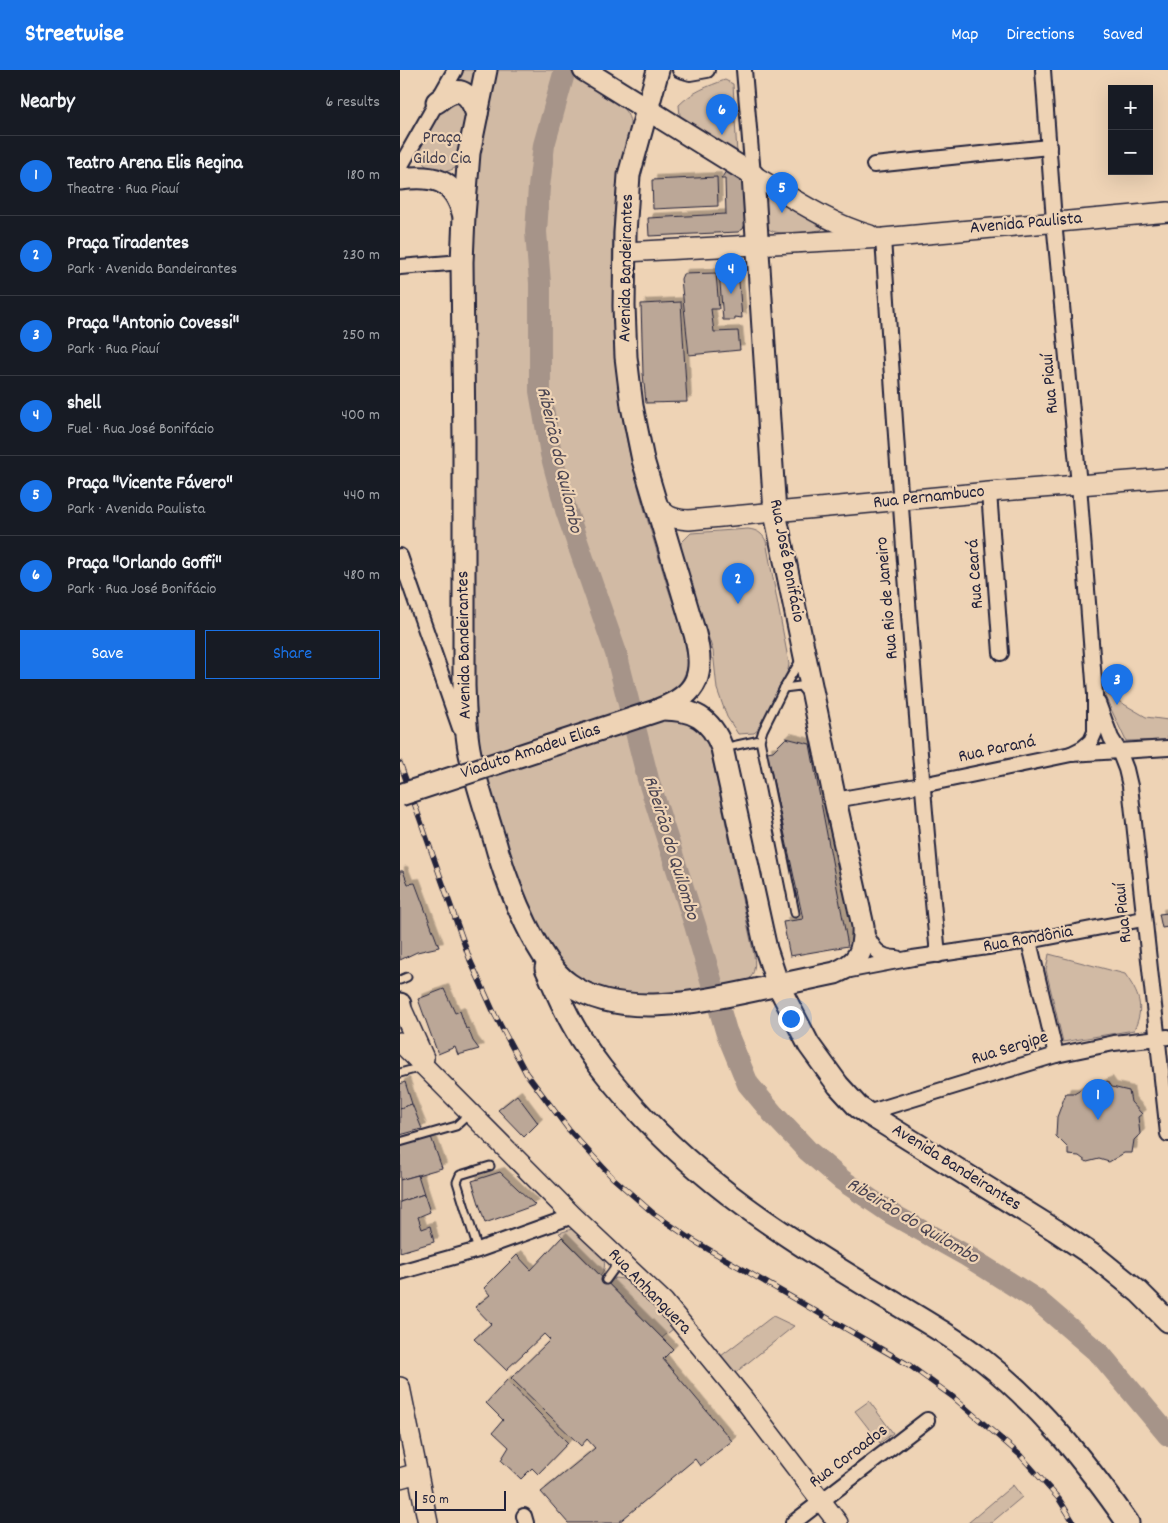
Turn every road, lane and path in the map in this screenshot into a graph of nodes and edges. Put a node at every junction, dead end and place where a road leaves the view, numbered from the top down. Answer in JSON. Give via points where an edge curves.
{"nodes":[{"id":1,"x":455,"y":70,"type":"edge"},
{"id":2,"x":486,"y":70,"type":"edge"},
{"id":3,"x":658,"y":70,"type":"edge"},
{"id":4,"x":680,"y":70,"type":"edge"},
{"id":5,"x":707,"y":70,"type":"edge"},
{"id":6,"x":744,"y":70,"type":"edge"},
{"id":7,"x":1043,"y":70,"type":"edge"},
{"id":8,"x":587,"y":72,"type":"edge"},
{"id":9,"x":437,"y":102,"type":"junction"},
{"id":10,"x":646,"y":108,"type":"junction"},
{"id":11,"x":477,"y":114,"type":"junction"},
{"id":12,"x":675,"y":126,"type":"junction"},
{"id":13,"x":638,"y":138,"type":"junction"},
{"id":14,"x":1049,"y":147,"type":"junction"},
{"id":15,"x":874,"y":166,"type":"dead end"},
{"id":16,"x":400,"y":167,"type":"edge"},
{"id":17,"x":753,"y":175,"type":"junction"},
{"id":18,"x":400,"y":179,"type":"edge"},
{"id":19,"x":1168,"y":212,"type":"edge"},
{"id":20,"x":464,"y":216,"type":"junction"},
{"id":21,"x":1054,"y":221,"type":"junction"},
{"id":22,"x":883,"y":238,"type":"junction"},
{"id":23,"x":758,"y":246,"type":"junction"},
{"id":24,"x":625,"y":252,"type":"junction"},
{"id":25,"x":462,"y":262,"type":"junction"},
{"id":26,"x":400,"y":268,"type":"edge"},
{"id":27,"x":1168,"y":478,"type":"edge"},
{"id":28,"x":1079,"y":484,"type":"junction"},
{"id":29,"x":989,"y":492,"type":"junction"},
{"id":30,"x":654,"y":496,"type":"junction"},
{"id":31,"x":900,"y":501,"type":"junction"},
{"id":32,"x":775,"y":513,"type":"junction"},
{"id":33,"x":689,"y":520,"type":"junction"},
{"id":34,"x":671,"y":552,"type":"junction"},
{"id":35,"x":400,"y":556,"type":"edge"},
{"id":36,"x":1001,"y":653,"type":"dead end"},
{"id":37,"x":804,"y":654,"type":"junction"},
{"id":38,"x":784,"y":688,"type":"junction"},
{"id":39,"x":1095,"y":694,"type":"junction"},
{"id":40,"x":814,"y":701,"type":"junction"},
{"id":41,"x":660,"y":709,"type":"junction"},
{"id":42,"x":760,"y":740,"type":"junction"},
{"id":43,"x":722,"y":748,"type":"junction"},
{"id":44,"x":1168,"y":748,"type":"edge"},
{"id":45,"x":1120,"y":752,"type":"junction"},
{"id":46,"x":470,"y":753,"type":"junction"},
{"id":47,"x":1071,"y":754,"type":"junction"},
{"id":48,"x":922,"y":785,"type":"junction"},
{"id":49,"x":400,"y":795,"type":"edge"},
{"id":50,"x":835,"y":800,"type":"junction"},
{"id":51,"x":795,"y":913,"type":"dead end"},
{"id":52,"x":1143,"y":919,"type":"junction"},
{"id":53,"x":863,"y":926,"type":"junction"},
{"id":54,"x":533,"y":938,"type":"junction"},
{"id":55,"x":1029,"y":941,"type":"junction"},
{"id":56,"x":766,"y":949,"type":"junction"},
{"id":57,"x":938,"y":955,"type":"junction"},
{"id":58,"x":913,"y":958,"type":"junction"},
{"id":59,"x":835,"y":973,"type":"junction"},
{"id":60,"x":812,"y":978,"type":"junction"},
{"id":61,"x":778,"y":985,"type":"junction"},
{"id":62,"x":400,"y":1007,"type":"edge"},
{"id":63,"x":795,"y":1020,"type":"junction"},
{"id":64,"x":1162,"y":1037,"type":"edge"},
{"id":65,"x":400,"y":1042,"type":"edge"},
{"id":66,"x":1056,"y":1054,"type":"junction"},
{"id":67,"x":1164,"y":1058,"type":"edge"},
{"id":68,"x":425,"y":1067,"type":"junction"},
{"id":69,"x":400,"y":1073,"type":"edge"},
{"id":70,"x":438,"y":1080,"type":"junction"},
{"id":71,"x":470,"y":1112,"type":"junction"},
{"id":72,"x":867,"y":1113,"type":"junction"},
{"id":73,"x":1168,"y":1134,"type":"edge"},
{"id":74,"x":400,"y":1142,"type":"edge"},
{"id":75,"x":490,"y":1166,"type":"dead end"},
{"id":76,"x":573,"y":1216,"type":"junction"},
{"id":77,"x":478,"y":1250,"type":"junction"},
{"id":78,"x":616,"y":1257,"type":"junction"},
{"id":79,"x":631,"y":1271,"type":"junction"},
{"id":80,"x":400,"y":1272,"type":"edge"},
{"id":81,"x":1168,"y":1321,"type":"edge"},
{"id":82,"x":400,"y":1387,"type":"edge"},
{"id":83,"x":928,"y":1420,"type":"dead end"},
{"id":84,"x":409,"y":1475,"type":"edge"},
{"id":85,"x":822,"y":1501,"type":"junction"},
{"id":86,"x":428,"y":1523,"type":"edge"},
{"id":87,"x":793,"y":1523,"type":"edge"},
{"id":88,"x":838,"y":1523,"type":"edge"},
{"id":89,"x":1128,"y":1523,"type":"edge"}],
"edges":[{"from":1,"to":9,"type":"street"},
{"from":2,"to":11,"type":"main road","name":"Avenida Bandeirantes"},
{"from":3,"to":10,"type":"main road","name":"Avenida Bandeirantes"},
{"from":4,"to":5,"type":"street","via":[[690,73]]},
{"from":6,"to":17,"type":"street","name":"Rua José Bonifácio"},
{"from":7,"to":14,"type":"street","name":"Rua Piauí"},
{"from":8,"to":10,"type":"main road"},
{"from":9,"to":11,"type":"main road","via":[[450,92],[461,91],[469,97]]},
{"from":9,"to":16,"type":"street"},
{"from":10,"to":12,"type":"main road"},
{"from":10,"to":13,"type":"main road","name":"Avenida Bandeirantes"},
{"from":11,"to":20,"type":"main road","name":"Avenida Bandeirantes"},
{"from":12,"to":13,"type":"main road","via":[[656,126]]},
{"from":12,"to":17,"type":"main road"},
{"from":13,"to":24,"type":"main road","name":"Avenida Bandeirantes","via":[[629,175]]},
{"from":14,"to":15,"type":"street"},
{"from":14,"to":21,"type":"street","name":"Rua Piauí"},
{"from":17,"to":22,"type":"main road","name":"Avenida Paulista","via":[[844,226]]},
{"from":17,"to":23,"type":"main road","name":"Rua José Bonifácio"},
{"from":18,"to":20,"type":"main road","via":[[424,177],[443,182],[456,195]]},
{"from":19,"to":21,"type":"main road","name":"Avenida Paulista"},
{"from":20,"to":25,"type":"main road","name":"Avenida Bandeirantes"},
{"from":21,"to":22,"type":"main road","name":"Avenida Paulista"},
{"from":21,"to":28,"type":"street","name":"Rua Piauí"},
{"from":22,"to":23,"type":"main road","name":"Avenida Paulista"},
{"from":22,"to":31,"type":"street","name":"Rua Rio de Janeiro"},
{"from":23,"to":24,"type":"main road","name":"Avenida Paulista"},
{"from":23,"to":32,"type":"main road","name":"Rua José Bonifácio"},
{"from":24,"to":30,"type":"main road","name":"Avenida Bandeirantes","via":[[628,377],[643,460]]},
{"from":25,"to":26,"type":"street"},
{"from":25,"to":46,"type":"main road","name":"Avenida Bandeirantes","via":[[464,686]]},
{"from":27,"to":28,"type":"main road","name":"Rua Pernambuco"},
{"from":28,"to":29,"type":"main road","name":"Rua Pernambuco"},
{"from":28,"to":39,"type":"street","name":"Rua Piauí"},
{"from":29,"to":31,"type":"main road","name":"Rua Pernambuco"},
{"from":29,"to":36,"type":"street","name":"Rua Ceará"},
{"from":30,"to":33,"type":"main road","name":"Avenida Bandeirantes","via":[[667,516]]},
{"from":30,"to":34,"type":"main road","name":"Avenida Bandeirantes"},
{"from":31,"to":32,"type":"main road","name":"Rua Pernambuco"},
{"from":31,"to":48,"type":"street","name":"Rua Rio de Janeiro"},
{"from":32,"to":33,"type":"main road","name":"Rua Pernambuco"},
{"from":32,"to":37,"type":"main road","name":"Rua José Bonifácio"},
{"from":33,"to":34,"type":"main road","name":"Avenida Bandeirantes","via":[[679,524],[672,533]]},
{"from":34,"to":41,"type":"main road","name":"Avenida Bandeirantes","via":[[700,661],[698,677],[691,690],[676,703]]},
{"from":35,"to":46,"type":"street"},
{"from":37,"to":38,"type":"lane"},
{"from":37,"to":40,"type":"main road","name":"Rua José Bonifácio"},
{"from":38,"to":40,"type":"lane","via":[[800,686]]},
{"from":38,"to":42,"type":"lane"},
{"from":39,"to":45,"type":"street","name":"Rua Piauí","via":[[1111,738]]},
{"from":39,"to":47,"type":"street","name":"Rua Piauí","via":[[1095,732],[1083,748]]},
{"from":40,"to":50,"type":"main road","name":"Rua José Bonifácio"},
{"from":41,"to":43,"type":"main road","name":"Avenida Bandeirantes","via":[[677,709],[699,716],[715,731]]},
{"from":41,"to":49,"type":"main road","name":"Viaduto Amadeu Elias","bridge":true},
{"from":42,"to":43,"type":"lane"},
{"from":42,"to":51,"type":"lane"},
{"from":43,"to":56,"type":"main road","name":"Avenida Bandeirantes"},
{"from":44,"to":45,"type":"street","name":"Rua Paraná"},
{"from":45,"to":47,"type":"street","name":"Rua Paraná"},
{"from":45,"to":52,"type":"street","name":"Rua Piauí","via":[[1130,786]]},
{"from":46,"to":54,"type":"main road","name":"Avenida Bandeirantes","via":[[505,874]]},
{"from":47,"to":48,"type":"street","name":"Rua Paraná"},
{"from":48,"to":50,"type":"street","name":"Rua Paraná"},
{"from":48,"to":57,"type":"street","name":"Rua Rio de Janeiro"},
{"from":50,"to":53,"type":"main road","name":"Rua José Bonifácio"},
{"from":52,"to":55,"type":"street","name":"Rua Rondônia"},
{"from":52,"to":64,"type":"street","name":"Rua Piauí"},
{"from":53,"to":58,"type":"street","name":"Rua Rondônia","via":[[874,949],[882,955]]},
{"from":53,"to":59,"type":"main road","name":"Rua José Bonifácio","via":[[864,942],[856,960]]},
{"from":54,"to":61,"type":"main road","name":"Avenida Bandeirantes","via":[[553,968],[568,983],[586,993],[610,1000],[659,1005],[698,1001]]},
{"from":54,"to":89,"type":"main road","via":[[558,996],[592,1055],[610,1081],[671,1146],[699,1172],[770,1226],[956,1340],[986,1363],[1061,1436]]},
{"from":55,"to":57,"type":"street","name":"Rua Rondônia"},
{"from":55,"to":66,"type":"street"},
{"from":56,"to":60,"type":"main road","via":[[785,972],[798,978]]},
{"from":56,"to":61,"type":"main road","name":"Avenida Bandeirantes"},
{"from":57,"to":58,"type":"street","name":"Rua Rondônia"},
{"from":58,"to":59,"type":"street","name":"Rua Rondônia"},
{"from":59,"to":60,"type":"main road","name":"Rua Rondônia"},
{"from":60,"to":61,"type":"main road","name":"Rua Rondônia"},
{"from":60,"to":63,"type":"main road","via":[[802,984],[794,996]]},
{"from":61,"to":63,"type":"main road","name":"Avenida Bandeirantes"},
{"from":62,"to":70,"type":"main road","name":"Rua Anhanguera","via":[[423,1057]]},
{"from":63,"to":72,"type":"main road","name":"Avenida Bandeirantes","via":[[838,1085]]},
{"from":64,"to":66,"type":"street","name":"Rua Sergipe"},
{"from":64,"to":67,"type":"street","name":"Rua Piauí"},
{"from":65,"to":68,"type":"main road","name":"Rua Anhanguera"},
{"from":66,"to":72,"type":"street","name":"Rua Sergipe"},
{"from":67,"to":73,"type":"street","name":"Rua Piauí"},
{"from":68,"to":69,"type":"lane"},
{"from":68,"to":70,"type":"main road","name":"Rua Anhanguera"},
{"from":70,"to":71,"type":"main road","name":"Rua Anhanguera"},
{"from":71,"to":74,"type":"lane","via":[[456,1126]]},
{"from":71,"to":76,"type":"main road","name":"Rua Anhanguera"},
{"from":72,"to":81,"type":"main road","name":"Avenida Bandeirantes","via":[[1097,1258]]},
{"from":75,"to":77,"type":"lane","via":[[460,1175],[457,1182]]},
{"from":76,"to":77,"type":"street"},
{"from":76,"to":78,"type":"main road","name":"Rua Anhanguera"},
{"from":77,"to":80,"type":"street"},
{"from":78,"to":79,"type":"main road","name":"Rua Anhanguera"},
{"from":78,"to":79,"type":"lane","via":[[608,1278]]},
{"from":79,"to":85,"type":"main road","name":"Rua Anhanguera","via":[[664,1302]]},
{"from":82,"to":84,"type":"main road"},
{"from":83,"to":85,"type":"street","name":"Rua Coroados"},
{"from":84,"to":86,"type":"main road"},
{"from":85,"to":87,"type":"street","name":"Rua Coroados"},
{"from":85,"to":88,"type":"main road","name":"Rua Anhanguera"}]}
